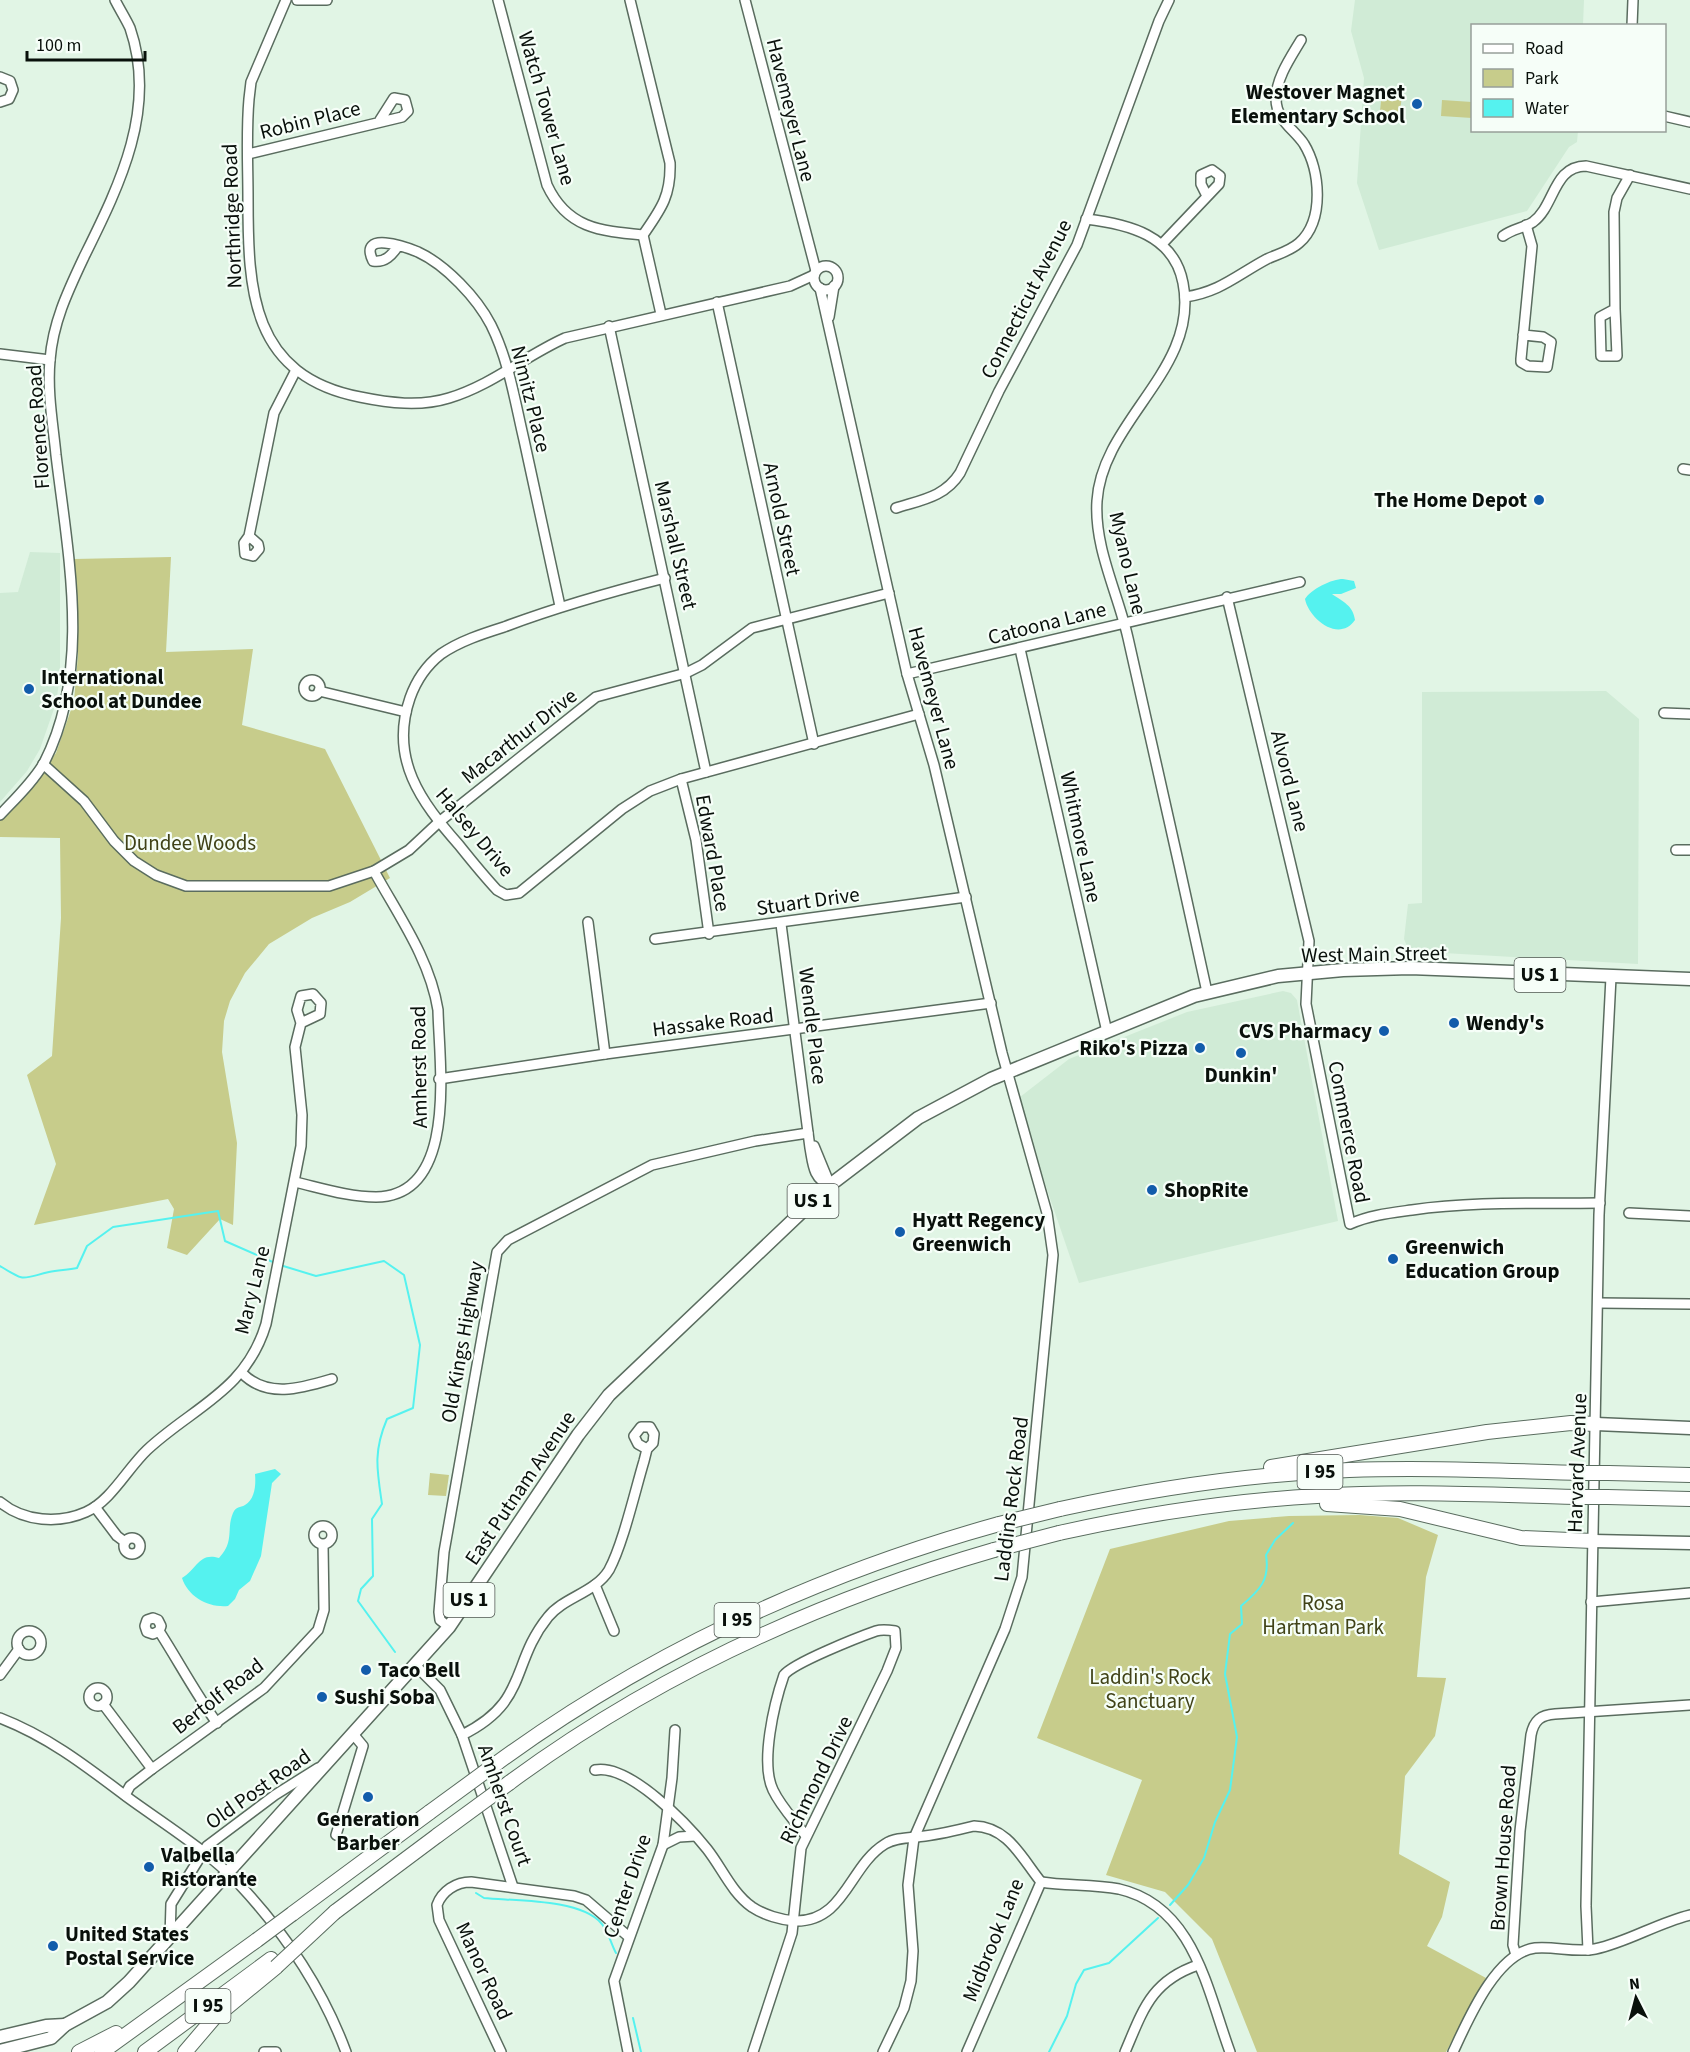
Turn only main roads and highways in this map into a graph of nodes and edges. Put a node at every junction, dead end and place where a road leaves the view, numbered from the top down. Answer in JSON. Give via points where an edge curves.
{"nodes":[{"id":1,"x":1690,"y":979,"type":"edge"},
{"id":2,"x":1071,"y":1048,"type":"joint"},
{"id":3,"x":1596,"y":1424,"type":"joint"},
{"id":4,"x":1690,"y":1428,"type":"edge"},
{"id":5,"x":1690,"y":1475,"type":"edge"},
{"id":6,"x":1178,"y":1486,"type":"junction"},
{"id":7,"x":1690,"y":1499,"type":"edge"},
{"id":8,"x":1232,"y":1503,"type":"junction"},
{"id":9,"x":1593,"y":1541,"type":"joint"},
{"id":10,"x":1690,"y":1543,"type":"edge"},
{"id":11,"x":273,"y":1963,"type":"junction"},
{"id":12,"x":190,"y":1990,"type":"junction"},
{"id":13,"x":65,"y":2025,"type":"junction"},
{"id":14,"x":0,"y":2037,"type":"edge"},
{"id":15,"x":0,"y":2051,"type":"edge"},
{"id":16,"x":79,"y":2052,"type":"edge"},
{"id":17,"x":102,"y":2052,"type":"edge"},
{"id":18,"x":145,"y":2052,"type":"edge"},
{"id":19,"x":185,"y":2052,"type":"edge"}],
"edges":[{"from":1,"to":2,"type":"main road","name":"West Main Street","number":"US 1","via":[[1410,968],[1278,976],[1208,992]]},
{"from":2,"to":13,"type":"main road","name":"East Putnam Avenue","number":"US 1","via":[[1008,1072],[918,1118],[830,1185],[609,1395],[571,1443],[449,1627],[416,1666],[169,1941],[116,1995]]},
{"from":3,"to":4,"type":"main road"},
{"from":3,"to":6,"type":"highway","via":[[1487,1432],[1249,1470]]},
{"from":5,"to":6,"type":"highway","number":"I 95","bridge":true,"via":[[1351,1470]]},
{"from":6,"to":12,"type":"highway","number":"I 95","bridge":true,"via":[[999,1524],[861,1568],[737,1620],[610,1688],[497,1763]]},
{"from":7,"to":8,"type":"highway","number":"I 95","bridge":true,"via":[[1394,1493]]},
{"from":8,"to":9,"type":"highway","via":[[1383,1506],[1521,1538]]},
{"from":8,"to":11,"type":"highway","number":"I 95","bridge":true,"via":[[1148,1515],[994,1550],[872,1589],[741,1645],[615,1713],[509,1783]]},
{"from":9,"to":10,"type":"main road"},
{"from":11,"to":18,"type":"highway","number":"I 95"},
{"from":11,"to":19,"type":"highway","via":[[214,2018]]},
{"from":12,"to":16,"type":"highway"},
{"from":12,"to":17,"type":"highway","number":"I 95"},
{"from":13,"to":14,"type":"main road","name":"East Putnam Avenue","number":"US 1"},
{"from":13,"to":15,"type":"main road","name":"East Putnam Avenue","number":"US 1","via":[[51,2038]]}]}
